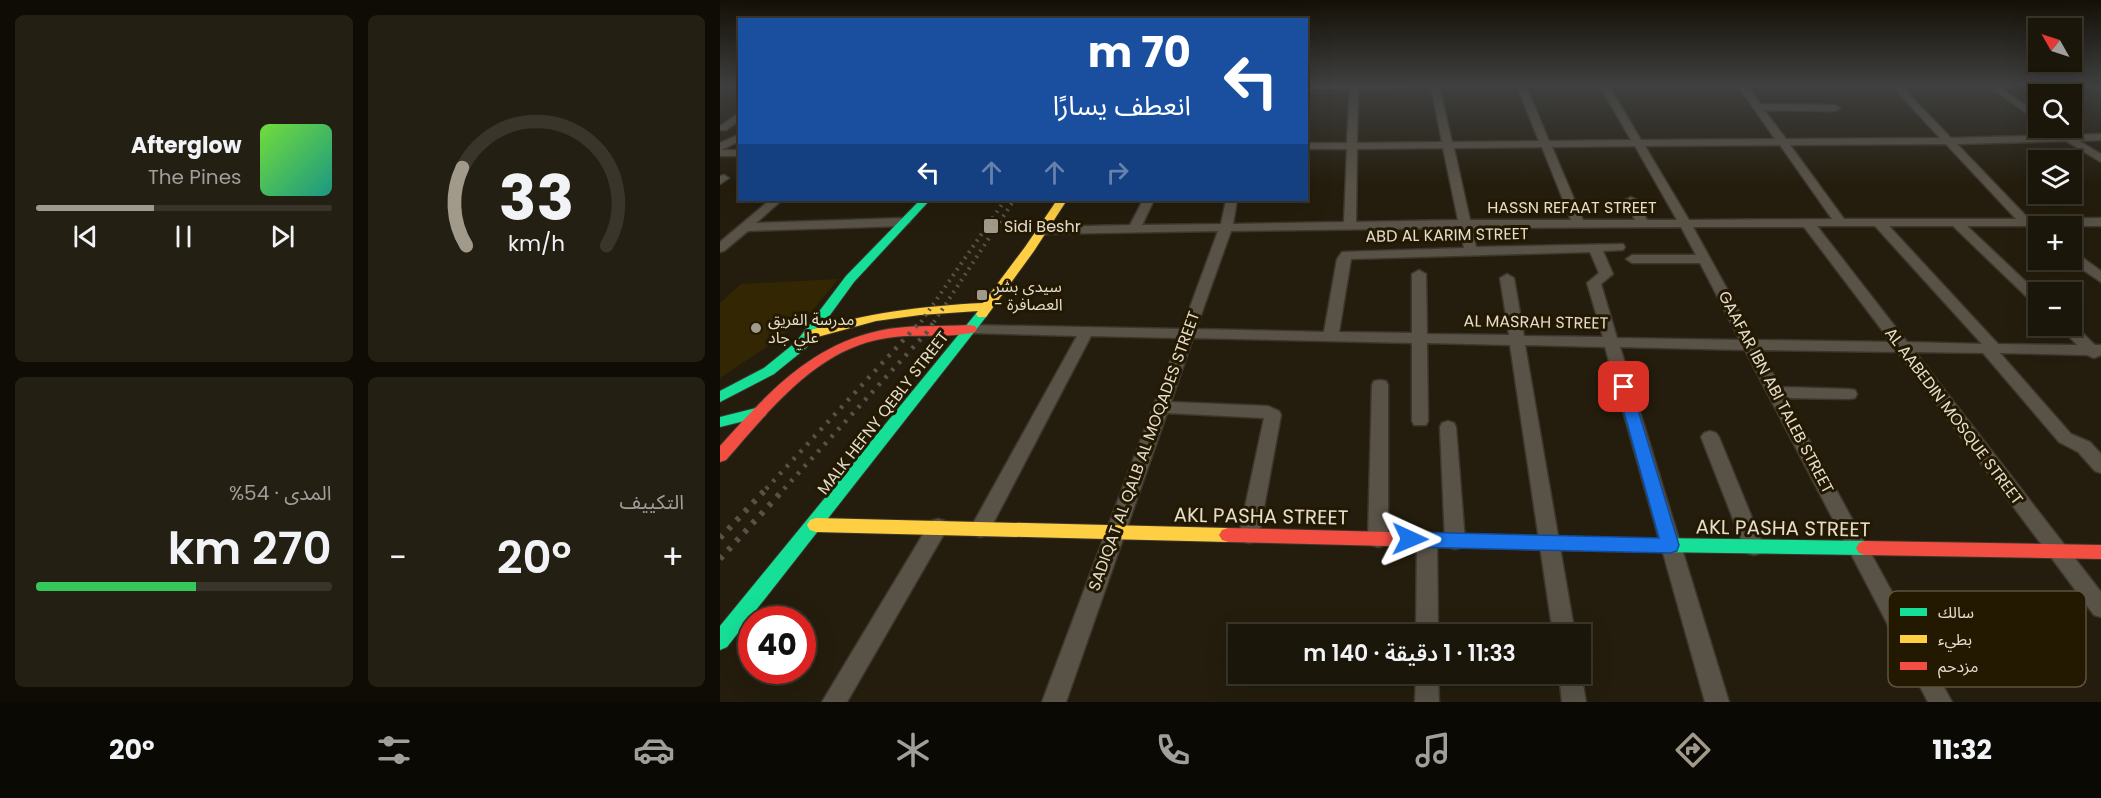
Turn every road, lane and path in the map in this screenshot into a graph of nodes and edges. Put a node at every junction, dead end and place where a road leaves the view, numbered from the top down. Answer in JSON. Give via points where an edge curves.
{"nodes":[{"id":1,"x":735,"y":119,"type":"edge"},
{"id":2,"x":1353,"y":119,"type":"edge"},
{"id":3,"x":1443,"y":119,"type":"edge"},
{"id":4,"x":1534,"y":119,"type":"edge"},
{"id":5,"x":1623,"y":119,"type":"edge"},
{"id":6,"x":1766,"y":119,"type":"edge"},
{"id":7,"x":1927,"y":119,"type":"edge"},
{"id":8,"x":738,"y":127,"type":"edge"},
{"id":9,"x":722,"y":128,"type":"edge"},
{"id":10,"x":2101,"y":137,"type":"edge"},
{"id":11,"x":738,"y":138,"type":"edge"},
{"id":12,"x":2069,"y":138,"type":"joint"},
{"id":13,"x":2082,"y":138,"type":"edge"},
{"id":14,"x":1948,"y":141,"type":"junction"},
{"id":15,"x":1783,"y":142,"type":"junction"},
{"id":16,"x":1638,"y":144,"type":"junction"},
{"id":17,"x":1545,"y":145,"type":"junction"},
{"id":18,"x":1308,"y":146,"type":"edge"},
{"id":19,"x":1352,"y":146,"type":"junction"},
{"id":20,"x":1448,"y":146,"type":"junction"},
{"id":21,"x":720,"y":147,"type":"edge"},
{"id":22,"x":720,"y":153,"type":"edge"},
{"id":23,"x":738,"y":153,"type":"edge"},
{"id":24,"x":2101,"y":159,"type":"edge"},
{"id":25,"x":1631,"y":200,"type":"dead end"},
{"id":26,"x":775,"y":201,"type":"edge"},
{"id":27,"x":924,"y":201,"type":"edge"},
{"id":28,"x":1061,"y":201,"type":"edge"},
{"id":29,"x":1148,"y":201,"type":"edge"},
{"id":30,"x":1231,"y":201,"type":"edge"},
{"id":31,"x":2028,"y":219,"type":"edge"},
{"id":32,"x":904,"y":222,"type":"junction"},
{"id":33,"x":1956,"y":222,"type":"junction"},
{"id":34,"x":2101,"y":222,"type":"edge"},
{"id":35,"x":1808,"y":223,"type":"junction"},
{"id":36,"x":1841,"y":223,"type":"junction"},
{"id":37,"x":1879,"y":223,"type":"junction"},
{"id":38,"x":2082,"y":223,"type":"edge"},
{"id":39,"x":1465,"y":224,"type":"junction"},
{"id":40,"x":1579,"y":224,"type":"junction"},
{"id":41,"x":1643,"y":224,"type":"junction"},
{"id":42,"x":1685,"y":224,"type":"junction"},
{"id":43,"x":2028,"y":224,"type":"edge"},
{"id":44,"x":1350,"y":226,"type":"junction"},
{"id":45,"x":1226,"y":227,"type":"junction"},
{"id":46,"x":1135,"y":228,"type":"junction"},
{"id":47,"x":741,"y":230,"type":"junction"},
{"id":48,"x":1044,"y":230,"type":"junction"},
{"id":49,"x":720,"y":233,"type":"edge"},
{"id":50,"x":1378,"y":239,"type":"junction"},
{"id":51,"x":1619,"y":247,"type":"dead end"},
{"id":52,"x":720,"y":248,"type":"edge"},
{"id":53,"x":1595,"y":248,"type":"junction"},
{"id":54,"x":1471,"y":251,"type":"junction"},
{"id":55,"x":1632,"y":259,"type":"dead end"},
{"id":56,"x":1704,"y":259,"type":"junction"},
{"id":57,"x":2082,"y":263,"type":"edge"},
{"id":58,"x":2082,"y":266,"type":"edge"},
{"id":59,"x":2086,"y":266,"type":"junction"},
{"id":60,"x":1419,"y":274,"type":"dead end"},
{"id":61,"x":1507,"y":278,"type":"dead end"},
{"id":62,"x":2101,"y":278,"type":"edge"},
{"id":63,"x":2028,"y":290,"type":"edge"},
{"id":64,"x":988,"y":307,"type":"junction"},
{"id":65,"x":970,"y":329,"type":"junction"},
{"id":66,"x":1086,"y":332,"type":"junction"},
{"id":67,"x":1186,"y":334,"type":"junction"},
{"id":68,"x":810,"y":335,"type":"junction"},
{"id":69,"x":1331,"y":336,"type":"junction"},
{"id":70,"x":2078,"y":336,"type":"edge"},
{"id":71,"x":1419,"y":337,"type":"junction"},
{"id":72,"x":1517,"y":339,"type":"junction"},
{"id":73,"x":1611,"y":342,"type":"junction"},
{"id":74,"x":1750,"y":345,"type":"junction"},
{"id":75,"x":1902,"y":348,"type":"junction"},
{"id":76,"x":1991,"y":348,"type":"junction"},
{"id":77,"x":2098,"y":353,"type":"edge"},
{"id":78,"x":1380,"y":385,"type":"dead end"},
{"id":79,"x":1776,"y":392,"type":"junction"},
{"id":80,"x":1849,"y":394,"type":"dead end"},
{"id":81,"x":720,"y":397,"type":"edge"},
{"id":82,"x":1160,"y":407,"type":"junction"},
{"id":83,"x":760,"y":412,"type":"junction"},
{"id":84,"x":1420,"y":421,"type":"dead end"},
{"id":85,"x":720,"y":422,"type":"edge"},
{"id":86,"x":1448,"y":427,"type":"dead end"},
{"id":87,"x":1710,"y":437,"type":"dead end"},
{"id":88,"x":720,"y":456,"type":"edge"},
{"id":89,"x":2101,"y":466,"type":"edge"},
{"id":90,"x":816,"y":525,"type":"junction"},
{"id":91,"x":938,"y":528,"type":"junction"},
{"id":92,"x":980,"y":529,"type":"junction"},
{"id":93,"x":1115,"y":532,"type":"junction"},
{"id":94,"x":1249,"y":535,"type":"junction"},
{"id":95,"x":1378,"y":539,"type":"junction"},
{"id":96,"x":1427,"y":540,"type":"junction"},
{"id":97,"x":1455,"y":540,"type":"junction"},
{"id":98,"x":1549,"y":543,"type":"junction"},
{"id":99,"x":1670,"y":545,"type":"junction"},
{"id":100,"x":1755,"y":547,"type":"junction"},
{"id":101,"x":1859,"y":549,"type":"junction"},
{"id":102,"x":2058,"y":552,"type":"junction"},
{"id":103,"x":2101,"y":552,"type":"edge"},
{"id":104,"x":1888,"y":603,"type":"edge"},
{"id":105,"x":2101,"y":608,"type":"edge"},
{"id":106,"x":1427,"y":624,"type":"edge"},
{"id":107,"x":1562,"y":624,"type":"edge"},
{"id":108,"x":720,"y":641,"type":"edge"},
{"id":109,"x":1427,"y":684,"type":"edge"},
{"id":110,"x":1571,"y":684,"type":"edge"},
{"id":111,"x":1933,"y":687,"type":"edge"},
{"id":112,"x":834,"y":702,"type":"edge"},
{"id":113,"x":1054,"y":702,"type":"edge"},
{"id":114,"x":1427,"y":702,"type":"edge"},
{"id":115,"x":1574,"y":702,"type":"edge"},
{"id":116,"x":1717,"y":702,"type":"edge"},
{"id":117,"x":1941,"y":702,"type":"edge"}],
"edges":[{"from":1,"to":9,"type":"street"},
{"from":2,"to":19,"type":"street"},
{"from":3,"to":20,"type":"street"},
{"from":4,"to":17,"type":"street"},
{"from":5,"to":16,"type":"street","name":"GAAFAR IBN ABI TALEB STREET"},
{"from":6,"to":15,"type":"street"},
{"from":7,"to":14,"type":"street"},
{"from":8,"to":9,"type":"street"},
{"from":10,"to":13,"type":"street"},
{"from":11,"to":21,"type":"street"},
{"from":12,"to":14,"type":"street"},
{"from":12,"to":24,"type":"street"},
{"from":14,"to":15,"type":"street"},
{"from":14,"to":31,"type":"street"},
{"from":15,"to":16,"type":"street"},
{"from":15,"to":36,"type":"street"},
{"from":16,"to":17,"type":"street"},
{"from":16,"to":42,"type":"street","name":"GAAFAR IBN ABI TALEB STREET"},
{"from":17,"to":20,"type":"street"},
{"from":17,"to":40,"type":"street"},
{"from":18,"to":19,"type":"street"},
{"from":19,"to":20,"type":"street"},
{"from":19,"to":44,"type":"street"},
{"from":20,"to":39,"type":"street"},
{"from":22,"to":23,"type":"street"},
{"from":25,"to":41,"type":"street"},
{"from":26,"to":47,"type":"street"},
{"from":27,"to":32,"type":"street"},
{"from":28,"to":48,"type":"street","name":"MALK HEFNY QEBLY STREET"},
{"from":29,"to":46,"type":"street"},
{"from":30,"to":45,"type":"street","name":"SADIQAT AL QALB AL MOQADES STREET"},
{"from":32,"to":47,"type":"street"},
{"from":32,"to":68,"type":"street","via":[[840,290]]},
{"from":33,"to":37,"type":"street","name":"HASSN REFAAT STREET"},
{"from":33,"to":43,"type":"street","name":"HASSN REFAAT STREET"},
{"from":33,"to":63,"type":"street"},
{"from":34,"to":38,"type":"street","name":"HASSN REFAAT STREET"},
{"from":35,"to":36,"type":"street","name":"HASSN REFAAT STREET"},
{"from":35,"to":42,"type":"street","name":"HASSN REFAAT STREET"},
{"from":35,"to":75,"type":"street","name":"AL AABEDIN MOSQUE STREET"},
{"from":36,"to":37,"type":"street","name":"HASSN REFAAT STREET"},
{"from":37,"to":76,"type":"street"},
{"from":39,"to":40,"type":"street","name":"HASSN REFAAT STREET"},
{"from":39,"to":50,"type":"street","name":"HASSN REFAAT STREET"},
{"from":39,"to":54,"type":"street"},
{"from":40,"to":41,"type":"street","name":"HASSN REFAAT STREET"},
{"from":41,"to":42,"type":"street","name":"HASSN REFAAT STREET"},
{"from":42,"to":56,"type":"street","name":"GAAFAR IBN ABI TALEB STREET"},
{"from":44,"to":45,"type":"street","name":"HASSN REFAAT STREET"},
{"from":44,"to":50,"type":"street","name":"HASSN REFAAT STREET"},
{"from":45,"to":46,"type":"street","name":"HASSN REFAAT STREET"},
{"from":45,"to":67,"type":"street","name":"SADIQAT AL QALB AL MOQADES STREET"},
{"from":46,"to":48,"type":"street","name":"HASSN REFAAT STREET"},
{"from":47,"to":49,"type":"street"},
{"from":47,"to":52,"type":"street"},
{"from":48,"to":64,"type":"street","name":"MALK HEFNY QEBLY STREET"},
{"from":50,"to":54,"type":"street","name":"ABD AL KARIM STREET"},
{"from":50,"to":69,"type":"street","name":"ABD AL KARIM STREET","via":[[1342,259]]},
{"from":51,"to":53,"type":"street","name":"ABD AL KARIM STREET"},
{"from":53,"to":54,"type":"street","name":"ABD AL KARIM STREET"},
{"from":53,"to":73,"type":"street","via":[[1606,274],[1594,283]]},
{"from":55,"to":56,"type":"street"},
{"from":56,"to":74,"type":"street","name":"GAAFAR IBN ABI TALEB STREET"},
{"from":57,"to":59,"type":"street"},
{"from":58,"to":59,"type":"street"},
{"from":59,"to":62,"type":"street"},
{"from":60,"to":71,"type":"street"},
{"from":61,"to":72,"type":"street"},
{"from":64,"to":65,"type":"street","name":"MALK HEFNY QEBLY STREET"},
{"from":64,"to":68,"type":"street","via":[[892,311]]},
{"from":65,"to":66,"type":"street","name":"AL MASRAH STREET"},
{"from":65,"to":83,"type":"street","via":[[877,335],[837,348],[801,369]]},
{"from":65,"to":90,"type":"street","name":"MALK HEFNY QEBLY STREET"},
{"from":66,"to":67,"type":"street","name":"AL MASRAH STREET"},
{"from":66,"to":92,"type":"street"},
{"from":67,"to":69,"type":"street","name":"AL MASRAH STREET"},
{"from":67,"to":82,"type":"street","name":"SADIQAT AL QALB AL MOQADES STREET"},
{"from":68,"to":81,"type":"street","via":[[781,362]]},
{"from":69,"to":71,"type":"street","name":"AL MASRAH STREET"},
{"from":70,"to":77,"type":"street"},
{"from":71,"to":72,"type":"street","name":"AL MASRAH STREET"},
{"from":71,"to":84,"type":"street"},
{"from":72,"to":73,"type":"street","name":"AL MASRAH STREET"},
{"from":72,"to":98,"type":"street"},
{"from":73,"to":74,"type":"street","name":"AL MASRAH STREET"},
{"from":73,"to":99,"type":"street"},
{"from":74,"to":75,"type":"street","name":"AL MASRAH STREET"},
{"from":74,"to":79,"type":"street","name":"GAAFAR IBN ABI TALEB STREET"},
{"from":75,"to":76,"type":"street","name":"AL MASRAH STREET"},
{"from":75,"to":102,"type":"street","name":"AL AABEDIN MOSQUE STREET"},
{"from":76,"to":77,"type":"street","name":"AL MASRAH STREET"},
{"from":76,"to":89,"type":"street","via":[[2065,438],[2084,447]]},
{"from":78,"to":95,"type":"street"},
{"from":79,"to":80,"type":"street"},
{"from":79,"to":101,"type":"street","name":"GAAFAR IBN ABI TALEB STREET"},
{"from":82,"to":93,"type":"street","name":"SADIQAT AL QALB AL MOQADES STREET"},
{"from":82,"to":94,"type":"street","via":[[1268,412],[1273,416]]},
{"from":83,"to":85,"type":"street"},
{"from":83,"to":88,"type":"street"},
{"from":86,"to":97,"type":"street"},
{"from":87,"to":100,"type":"street"},
{"from":90,"to":91,"type":"street","name":"AKL PASHA STREET"},
{"from":90,"to":108,"type":"street","name":"MALK HEFNY QEBLY STREET"},
{"from":91,"to":92,"type":"street","name":"AKL PASHA STREET"},
{"from":91,"to":112,"type":"street"},
{"from":92,"to":93,"type":"street","name":"AKL PASHA STREET"},
{"from":93,"to":94,"type":"street","name":"AKL PASHA STREET"},
{"from":93,"to":113,"type":"street","name":"SADIQAT AL QALB AL MOQADES STREET"},
{"from":94,"to":95,"type":"street","name":"AKL PASHA STREET"},
{"from":95,"to":96,"type":"street","name":"AKL PASHA STREET"},
{"from":96,"to":97,"type":"street","name":"AKL PASHA STREET"},
{"from":96,"to":106,"type":"street"},
{"from":97,"to":98,"type":"street","name":"AKL PASHA STREET"},
{"from":98,"to":99,"type":"street","name":"AKL PASHA STREET"},
{"from":98,"to":107,"type":"street"},
{"from":99,"to":100,"type":"street","name":"AKL PASHA STREET"},
{"from":99,"to":116,"type":"street"},
{"from":100,"to":101,"type":"street","name":"AKL PASHA STREET"},
{"from":101,"to":102,"type":"street","name":"AKL PASHA STREET"},
{"from":101,"to":104,"type":"street","name":"GAAFAR IBN ABI TALEB STREET"},
{"from":102,"to":103,"type":"street","name":"AKL PASHA STREET"},
{"from":102,"to":105,"type":"street","name":"AL AABEDIN MOSQUE STREET"},
{"from":109,"to":114,"type":"street"},
{"from":110,"to":115,"type":"street"},
{"from":111,"to":117,"type":"street","name":"GAAFAR IBN ABI TALEB STREET"}]}
